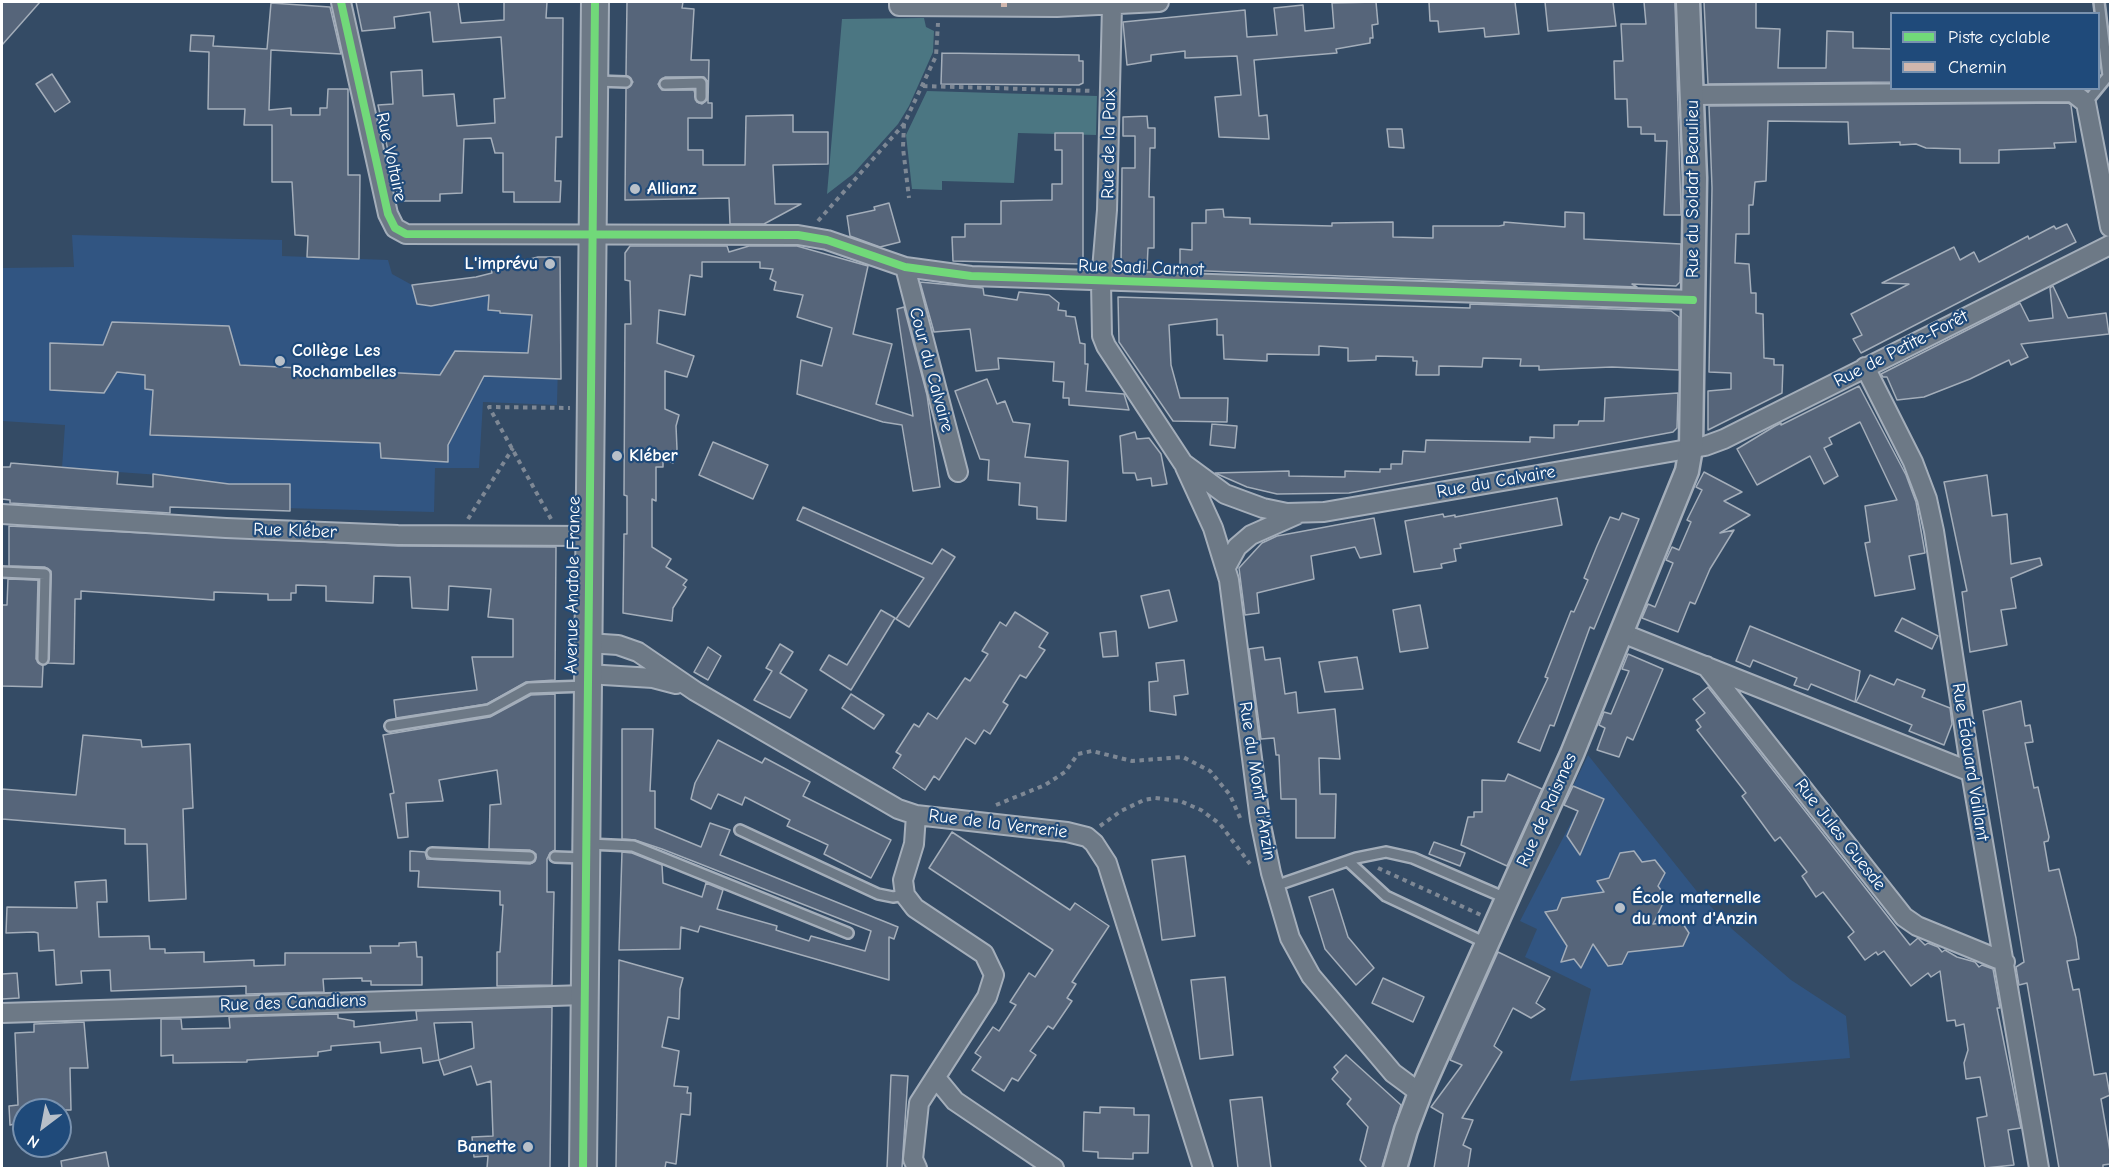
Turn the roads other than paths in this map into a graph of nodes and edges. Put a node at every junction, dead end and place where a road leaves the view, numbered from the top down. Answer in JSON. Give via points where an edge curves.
{"nodes":[{"id":1,"x":341,"y":2,"type":"edge"},
{"id":2,"x":595,"y":2,"type":"edge"},
{"id":3,"x":899,"y":2,"type":"edge"},
{"id":4,"x":1160,"y":2,"type":"edge"},
{"id":5,"x":1688,"y":2,"type":"edge"},
{"id":6,"x":2099,"y":2,"type":"edge"},
{"id":7,"x":1004,"y":4,"type":"edge"},
{"id":8,"x":1112,"y":6,"type":"junction"},
{"id":9,"x":594,"y":81,"type":"junction"},
{"id":10,"x":626,"y":82,"type":"dead end"},
{"id":11,"x":665,"y":84,"type":"dead end"},
{"id":12,"x":2100,"y":88,"type":"edge"},
{"id":13,"x":2098,"y":90,"type":"edge"},
{"id":14,"x":1692,"y":95,"type":"junction"},
{"id":15,"x":701,"y":96,"type":"dead end"},
{"id":16,"x":2086,"y":103,"type":"junction"},
{"id":17,"x":2110,"y":227,"type":"edge"},
{"id":18,"x":593,"y":233,"type":"junction"},
{"id":19,"x":2110,"y":245,"type":"edge"},
{"id":20,"x":905,"y":267,"type":"junction"},
{"id":21,"x":1101,"y":282,"type":"junction"},
{"id":22,"x":1693,"y":300,"type":"junction"},
{"id":23,"x":1865,"y":367,"type":"junction"},
{"id":24,"x":1691,"y":448,"type":"junction"},
{"id":25,"x":1183,"y":463,"type":"junction"},
{"id":26,"x":958,"y":472,"type":"dead end"},
{"id":27,"x":1300,"y":513,"type":"junction"},
{"id":28,"x":2,"y":515,"type":"edge"},
{"id":29,"x":589,"y":536,"type":"junction"},
{"id":30,"x":1226,"y":567,"type":"junction"},
{"id":31,"x":2,"y":572,"type":"edge"},
{"id":32,"x":1622,"y":633,"type":"junction"},
{"id":33,"x":588,"y":644,"type":"junction"},
{"id":34,"x":43,"y":659,"type":"dead end"},
{"id":35,"x":1706,"y":666,"type":"junction"},
{"id":36,"x":587,"y":680,"type":"junction"},
{"id":37,"x":695,"y":691,"type":"junction"},
{"id":38,"x":390,"y":726,"type":"dead end"},
{"id":39,"x":1971,"y":772,"type":"junction"},
{"id":40,"x":915,"y":815,"type":"junction"},
{"id":41,"x":740,"y":830,"type":"dead end"},
{"id":42,"x":586,"y":851,"type":"junction"},
{"id":43,"x":432,"y":854,"type":"dead end"},
{"id":44,"x":530,"y":857,"type":"dead end"},
{"id":45,"x":555,"y":857,"type":"dead end"},
{"id":46,"x":1348,"y":861,"type":"junction"},
{"id":47,"x":1275,"y":886,"type":"junction"},
{"id":48,"x":906,"y":895,"type":"junction"},
{"id":49,"x":1508,"y":899,"type":"junction"},
{"id":50,"x":848,"y":933,"type":"dead end"},
{"id":51,"x":1488,"y":944,"type":"junction"},
{"id":52,"x":2005,"y":962,"type":"junction"},
{"id":53,"x":585,"y":995,"type":"junction"},
{"id":54,"x":2,"y":1013,"type":"edge"},
{"id":55,"x":936,"y":1078,"type":"junction"},
{"id":56,"x":1420,"y":1093,"type":"junction"},
{"id":57,"x":583,"y":1168,"type":"edge"},
{"id":58,"x":917,"y":1168,"type":"edge"},
{"id":59,"x":1054,"y":1168,"type":"edge"},
{"id":60,"x":1203,"y":1168,"type":"edge"},
{"id":61,"x":1395,"y":1168,"type":"edge"},
{"id":62,"x":2039,"y":1168,"type":"edge"}],
"edges":[{"from":1,"to":18,"type":"street","name":"Rue Voltaire","via":[[388,214],[395,228],[414,236]]},
{"from":2,"to":9,"type":"main road","name":"Avenue Anatole France"},
{"from":3,"to":7,"type":"street","via":[[899,6]]},
{"from":4,"to":8,"type":"street"},
{"from":5,"to":14,"type":"street","name":"Rue du Soldat Beaulieu"},
{"from":6,"to":12,"type":"lane","via":[[2109,68]]},
{"from":7,"to":8,"type":"street"},
{"from":8,"to":21,"type":"street","name":"Rue de la Paix","via":[[1107,210]]},
{"from":9,"to":10,"type":"lane"},
{"from":9,"to":18,"type":"main road","name":"Avenue Anatole France"},
{"from":11,"to":15,"type":"lane","via":[[701,83]]},
{"from":13,"to":16,"type":"lane"},
{"from":14,"to":16,"type":"street","via":[[2072,92]]},
{"from":14,"to":22,"type":"street","name":"Rue du Soldat Beaulieu"},
{"from":16,"to":17,"type":"street"},
{"from":18,"to":20,"type":"street","name":"Rue Sadi Carnot","via":[[806,236]]},
{"from":18,"to":29,"type":"main road","name":"Avenue Anatole France"},
{"from":19,"to":23,"type":"street","name":"Rue de Petite-Forêt"},
{"from":20,"to":21,"type":"street","name":"Rue Sadi Carnot","via":[[971,276]]},
{"from":20,"to":26,"type":"street","name":"Cour du Calvaire"},
{"from":21,"to":22,"type":"street","name":"Rue Sadi Carnot"},
{"from":21,"to":25,"type":"street","name":"Rue du Calvaire","via":[[1101,328],[1106,346]]},
{"from":22,"to":24,"type":"street","name":"Rue du Soldat Beaulieu"},
{"from":23,"to":24,"type":"street","name":"Rue de Petite-Forêt","via":[[1724,439]]},
{"from":23,"to":39,"type":"street","name":"Rue Édouard Vaillant","via":[[1913,462],[1927,499]]},
{"from":24,"to":27,"type":"street","name":"Rue du Calvaire","via":[[1338,510]]},
{"from":24,"to":32,"type":"street","name":"Rue de Raismes","via":[[1678,498]]},
{"from":25,"to":27,"type":"street","name":"Rue du Calvaire","via":[[1237,500]]},
{"from":25,"to":30,"type":"street","name":"Rue du Mont d'Anzin"},
{"from":27,"to":30,"type":"street","name":"Rue du Calvaire","via":[[1251,535],[1237,548]]},
{"from":28,"to":29,"type":"street","name":"Rue Kléber","via":[[226,528]]},
{"from":29,"to":33,"type":"main road","name":"Avenue Anatole France"},
{"from":30,"to":47,"type":"street","name":"Rue du Mont d'Anzin","via":[[1262,832]]},
{"from":31,"to":34,"type":"lane","via":[[45,574]]},
{"from":32,"to":35,"type":"street"},
{"from":32,"to":49,"type":"street","name":"Rue de Raismes"},
{"from":33,"to":36,"type":"main road","name":"Avenue Anatole France"},
{"from":33,"to":37,"type":"street","name":"Rue de la Verrerie","via":[[629,648]]},
{"from":35,"to":39,"type":"street"},
{"from":35,"to":52,"type":"street","name":"Rue Jules Guesde","via":[[1908,921]]},
{"from":36,"to":37,"type":"street","name":"Rue de la Verrerie","via":[[653,678]]},
{"from":36,"to":38,"type":"lane","via":[[529,688],[489,710]]},
{"from":36,"to":42,"type":"main road","name":"Avenue Anatole France"},
{"from":37,"to":40,"type":"street","name":"Rue de la Verrerie","via":[[868,794]]},
{"from":39,"to":52,"type":"street","name":"Rue Édouard Vaillant"},
{"from":40,"to":48,"type":"street","via":[[914,844],[903,880]]},
{"from":40,"to":60,"type":"street","name":"Rue de la Verrerie","via":[[1068,832],[1087,837],[1100,849]]},
{"from":41,"to":48,"type":"lane","via":[[878,894]]},
{"from":42,"to":45,"type":"lane"},
{"from":42,"to":50,"type":"lane","via":[[633,846]]},
{"from":42,"to":53,"type":"main road","name":"Avenue Anatole France"},
{"from":43,"to":44,"type":"lane"},
{"from":46,"to":47,"type":"lane"},
{"from":46,"to":49,"type":"lane","via":[[1386,852],[1399,854]]},
{"from":46,"to":51,"type":"lane","via":[[1386,896]]},
{"from":47,"to":56,"type":"street","name":"Rue du Mont d'Anzin","via":[[1290,938],[1311,976],[1393,1073]]},
{"from":48,"to":55,"type":"street","via":[[915,908],[984,954],[994,975],[987,997]]},
{"from":49,"to":51,"type":"street","name":"Rue de Raismes"},
{"from":51,"to":56,"type":"street","name":"Rue de Raismes"},
{"from":52,"to":62,"type":"street","name":"Rue Édouard Vaillant"},
{"from":53,"to":54,"type":"street","name":"Rue des Canadiens"},
{"from":53,"to":57,"type":"main road","name":"Avenue Anatole France"},
{"from":55,"to":58,"type":"street","via":[[917,1109]]},
{"from":55,"to":59,"type":"street","via":[[955,1101]]},
{"from":56,"to":61,"type":"street","name":"Rue de Raismes"}]}
